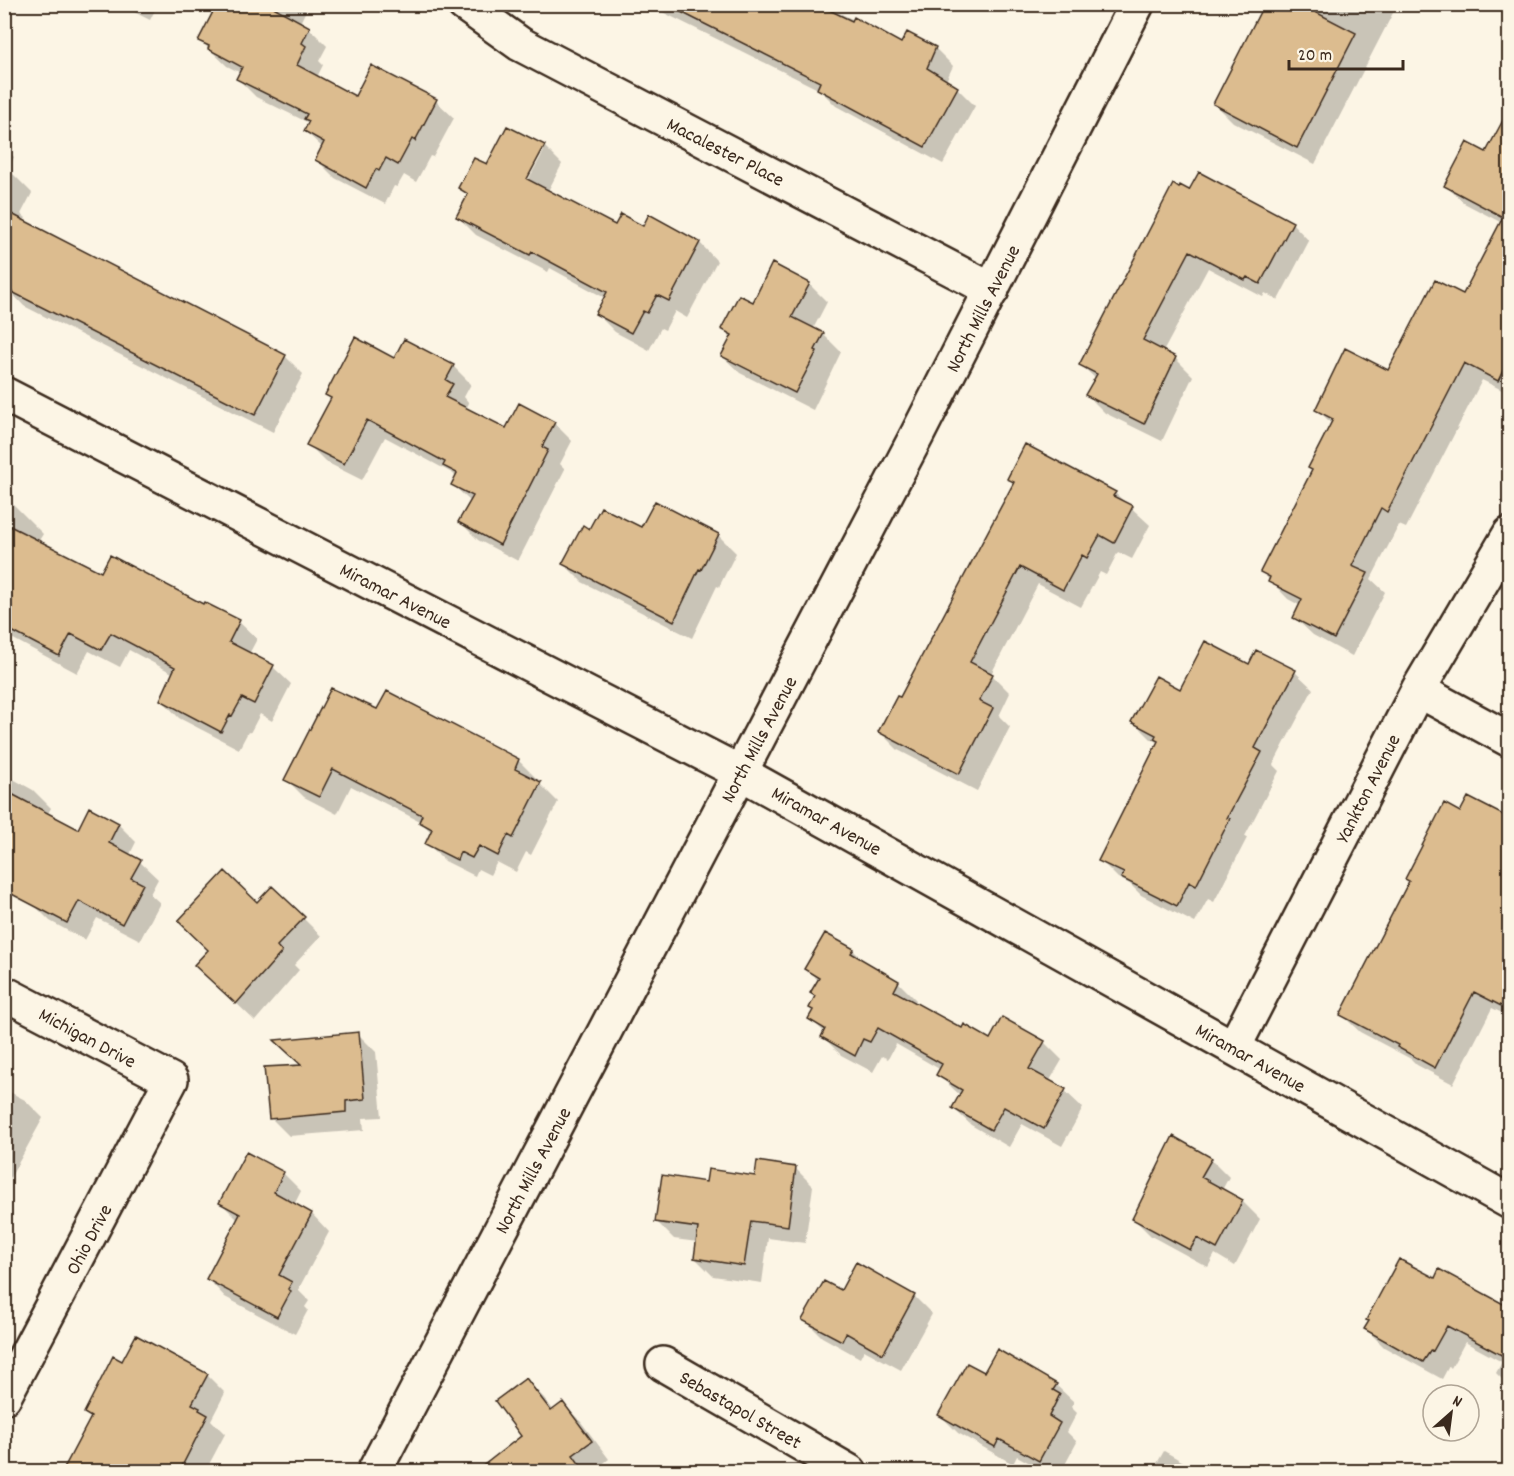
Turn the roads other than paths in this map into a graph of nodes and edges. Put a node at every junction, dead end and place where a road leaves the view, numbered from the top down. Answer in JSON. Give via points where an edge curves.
{"nodes":[{"id":1,"x":464,"y":4,"type":"edge"},
{"id":2,"x":1137,"y":4,"type":"edge"},
{"id":3,"x":992,"y":290,"type":"junction"},
{"id":4,"x":4,"y":394,"type":"edge"},
{"id":5,"x":1509,"y":534,"type":"edge"},
{"id":6,"x":1418,"y":690,"type":"junction"},
{"id":7,"x":1509,"y":740,"type":"edge"},
{"id":8,"x":741,"y":773,"type":"junction"},
{"id":9,"x":4,"y":993,"type":"edge"},
{"id":10,"x":1234,"y":1047,"type":"junction"},
{"id":11,"x":171,"y":1080,"type":"joint"},
{"id":12,"x":1509,"y":1202,"type":"edge"},
{"id":13,"x":663,"y":1364,"type":"dead end"},
{"id":14,"x":4,"y":1397,"type":"edge"},
{"id":15,"x":374,"y":1472,"type":"edge"},
{"id":16,"x":850,"y":1472,"type":"edge"}],
"edges":[{"from":1,"to":3,"type":"street","name":"Macalester Place","via":[[520,44]]},
{"from":2,"to":3,"type":"street","name":"North Mills Avenue"},
{"from":3,"to":8,"type":"street","name":"North Mills Avenue"},
{"from":4,"to":8,"type":"street","name":"Miramar Avenue"},
{"from":5,"to":6,"type":"street","name":"Yankton Avenue"},
{"from":6,"to":7,"type":"street"},
{"from":6,"to":10,"type":"street","name":"Yankton Avenue"},
{"from":8,"to":10,"type":"street","name":"Miramar Avenue"},
{"from":8,"to":15,"type":"street","name":"North Mills Avenue"},
{"from":9,"to":11,"type":"street","name":"Michigan Drive"},
{"from":10,"to":12,"type":"street","name":"Miramar Avenue"},
{"from":11,"to":14,"type":"street","name":"Ohio Drive"},
{"from":13,"to":16,"type":"street","name":"Sebastapol Street"}]}
